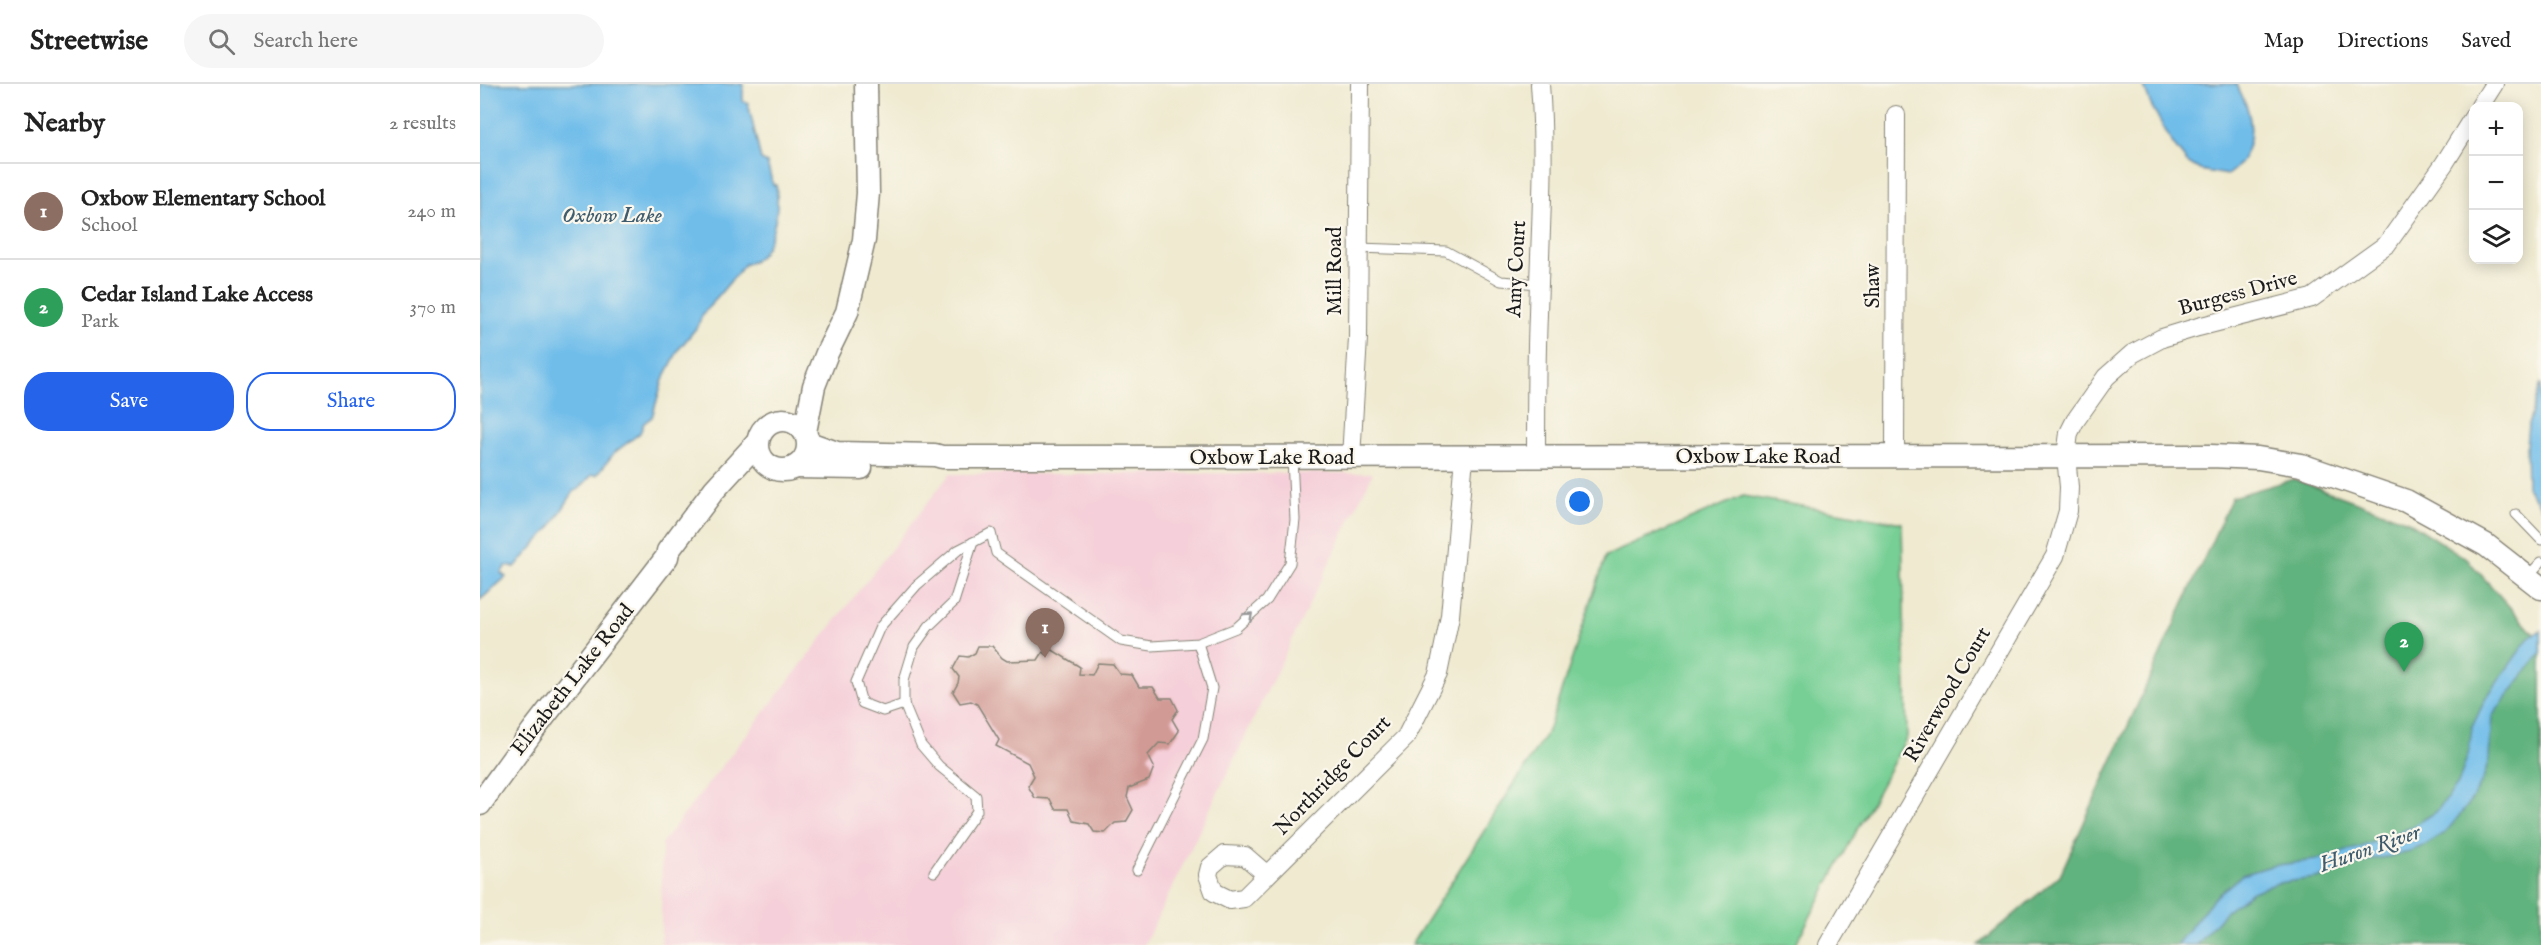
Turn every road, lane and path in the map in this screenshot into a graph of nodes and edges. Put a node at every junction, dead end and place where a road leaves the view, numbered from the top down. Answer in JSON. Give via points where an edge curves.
{"nodes":[{"id":1,"x":866,"y":84,"type":"edge"},
{"id":2,"x":1360,"y":84,"type":"edge"},
{"id":3,"x":1540,"y":84,"type":"edge"},
{"id":4,"x":2493,"y":84,"type":"edge"},
{"id":5,"x":2482,"y":102,"type":"edge"},
{"id":6,"x":1896,"y":115,"type":"dead end"},
{"id":7,"x":2469,"y":124,"type":"edge"},
{"id":8,"x":1358,"y":248,"type":"junction"},
{"id":9,"x":1539,"y":284,"type":"junction"},
{"id":10,"x":847,"y":307,"type":"junction"},
{"id":11,"x":810,"y":404,"type":"junction"},
{"id":12,"x":780,"y":420,"type":"junction"},
{"id":13,"x":807,"y":438,"type":"junction"},
{"id":14,"x":757,"y":443,"type":"junction"},
{"id":15,"x":847,"y":453,"type":"junction"},
{"id":16,"x":2066,"y":456,"type":"junction"},
{"id":17,"x":1464,"y":457,"type":"junction"},
{"id":18,"x":1536,"y":457,"type":"junction"},
{"id":19,"x":1895,"y":457,"type":"junction"},
{"id":20,"x":942,"y":458,"type":"junction"},
{"id":21,"x":1292,"y":458,"type":"junction"},
{"id":22,"x":1351,"y":458,"type":"junction"},
{"id":23,"x":768,"y":465,"type":"junction"},
{"id":24,"x":795,"y":467,"type":"junction"},
{"id":25,"x":2516,"y":514,"type":"dead end"},
{"id":26,"x":2541,"y":540,"type":"edge"},
{"id":27,"x":974,"y":542,"type":"junction"},
{"id":28,"x":667,"y":557,"type":"junction"},
{"id":29,"x":2536,"y":576,"type":"edge"},
{"id":30,"x":1198,"y":643,"type":"junction"},
{"id":31,"x":904,"y":704,"type":"junction"},
{"id":32,"x":480,"y":804,"type":"edge"},
{"id":33,"x":1137,"y":870,"type":"dead end"},
{"id":34,"x":934,"y":872,"type":"dead end"},
{"id":35,"x":1267,"y":875,"type":"dead end"},
{"id":36,"x":1828,"y":945,"type":"edge"}],
"edges":[{"from":1,"to":10,"type":"street","via":[[867,216]]},
{"from":2,"to":8,"type":"street","name":"Mill Road"},
{"from":3,"to":9,"type":"street","name":"Amy Court","via":[[1543,203]]},
{"from":4,"to":5,"type":"street"},
{"from":6,"to":19,"type":"street","name":"Shaw"},
{"from":7,"to":16,"type":"street","name":"Burgess Drive","via":[[2387,244],[2312,298],[2162,338],[2132,354],[2106,377],[2075,421]]},
{"from":8,"to":9,"type":"lane","via":[[1446,251],[1501,281]]},
{"from":8,"to":22,"type":"street","name":"Mill Road"},
{"from":9,"to":18,"type":"street","name":"Amy Court"},
{"from":10,"to":11,"type":"street"},
{"from":10,"to":12,"type":"street","via":[[840,311],[821,340],[797,399]]},
{"from":11,"to":13,"type":"street"},
{"from":11,"to":15,"type":"street","via":[[822,430]]},
{"from":12,"to":13,"type":"street","via":[[797,424]]},
{"from":12,"to":14,"type":"street","via":[[766,427]]},
{"from":13,"to":15,"type":"street","name":"Oxbow Lake Road","via":[[827,450]]},
{"from":13,"to":24,"type":"street","via":[[806,457]]},
{"from":14,"to":23,"type":"street"},
{"from":14,"to":28,"type":"street","name":"Elizabeth Lake Road","via":[[714,490]]},
{"from":15,"to":20,"type":"street","name":"Oxbow Lake Road"},
{"from":16,"to":19,"type":"street","name":"Oxbow Lake Road"},
{"from":16,"to":29,"type":"street","name":"Oxbow Lake Road","via":[[2211,456],[2301,465],[2406,501]]},
{"from":16,"to":36,"type":"street","name":"Riverwood Court","via":[[2068,511],[2055,556]]},
{"from":17,"to":18,"type":"street","name":"Oxbow Lake Road"},
{"from":17,"to":22,"type":"street","name":"Oxbow Lake Road"},
{"from":17,"to":35,"type":"street","name":"Northridge Court","via":[[1450,616],[1438,674],[1406,737]]},
{"from":18,"to":19,"type":"street","name":"Oxbow Lake Road"},
{"from":20,"to":21,"type":"street","name":"Oxbow Lake Road"},
{"from":20,"to":24,"type":"street","name":"Oxbow Lake Road","via":[[878,468]]},
{"from":21,"to":22,"type":"street","name":"Oxbow Lake Road"},
{"from":30,"to":21,"type":"lane","one_way":true,"via":[[1236,628],[1267,600],[1290,563],[1295,520]]},
{"from":23,"to":24,"type":"street","via":[[781,470]]},
{"from":23,"to":28,"type":"street","name":"Elizabeth Lake Road","via":[[742,480]]},
{"from":25,"to":26,"type":"lane"},
{"from":27,"to":30,"type":"lane","via":[[991,533],[996,553],[1121,641],[1152,646]]},
{"from":27,"to":31,"type":"lane","via":[[954,602],[914,647],[904,680]]},
{"from":27,"to":31,"type":"lane","via":[[958,550],[918,585],[880,627],[856,682],[862,703],[883,711]]},
{"from":28,"to":32,"type":"street","name":"Elizabeth Lake Road"},
{"from":30,"to":33,"type":"lane","via":[[1212,688],[1203,739]]},
{"from":31,"to":34,"type":"lane","via":[[921,745],[939,766],[976,796],[978,811]]}]}
